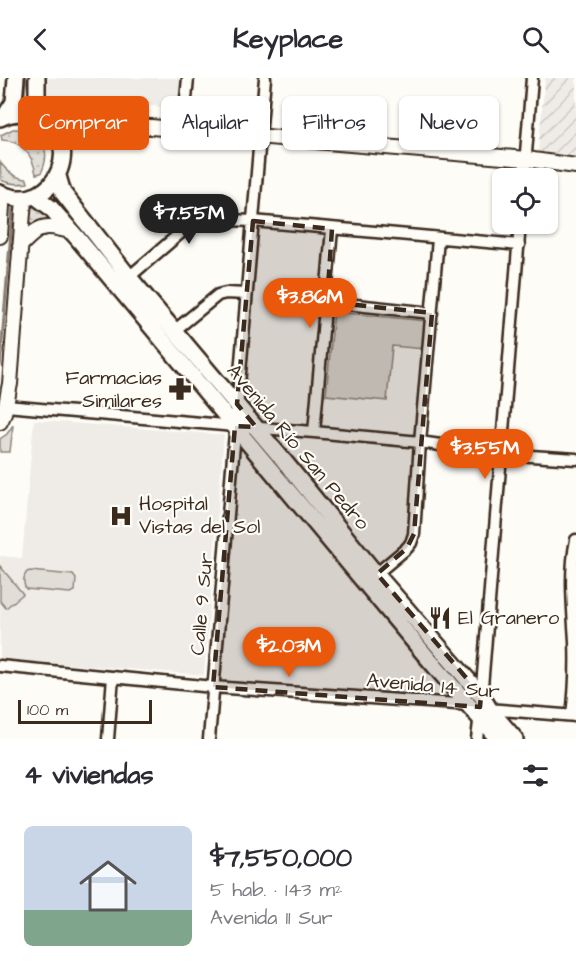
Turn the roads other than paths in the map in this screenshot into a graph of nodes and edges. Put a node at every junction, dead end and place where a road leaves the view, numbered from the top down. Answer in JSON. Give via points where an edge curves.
{"nodes":[{"id":1,"x":16,"y":78,"type":"edge"},
{"id":2,"x":37,"y":78,"type":"edge"},
{"id":3,"x":188,"y":78,"type":"edge"},
{"id":4,"x":265,"y":78,"type":"edge"},
{"id":5,"x":532,"y":78,"type":"edge"},
{"id":6,"x":38,"y":96,"type":"edge"},
{"id":7,"x":186,"y":96,"type":"edge"},
{"id":8,"x":263,"y":96,"type":"edge"},
{"id":9,"x":18,"y":113,"type":"edge"},
{"id":10,"x":1,"y":117,"type":"edge"},
{"id":11,"x":270,"y":137,"type":"edge"},
{"id":12,"x":62,"y":150,"type":"edge"},
{"id":13,"x":259,"y":150,"type":"edge"},
{"id":14,"x":526,"y":159,"type":"junction"},
{"id":15,"x":576,"y":165,"type":"edge"},
{"id":16,"x":525,"y":168,"type":"edge"},
{"id":17,"x":58,"y":176,"type":"junction"},
{"id":18,"x":1,"y":194,"type":"edge"},
{"id":19,"x":30,"y":197,"type":"junction"},
{"id":20,"x":252,"y":221,"type":"junction"},
{"id":21,"x":332,"y":229,"type":"junction"},
{"id":22,"x":72,"y":232,"type":"junction"},
{"id":23,"x":520,"y":234,"type":"edge"},
{"id":24,"x":0,"y":236,"type":"edge"},
{"id":25,"x":438,"y":239,"type":"junction"},
{"id":26,"x":519,"y":245,"type":"junction"},
{"id":27,"x":20,"y":246,"type":"junction"},
{"id":28,"x":129,"y":277,"type":"junction"},
{"id":29,"x":246,"y":294,"type":"junction"},
{"id":30,"x":327,"y":302,"type":"junction"},
{"id":31,"x":432,"y":313,"type":"junction"},
{"id":32,"x":174,"y":331,"type":"junction"},
{"id":33,"x":237,"y":404,"type":"junction"},
{"id":34,"x":6,"y":406,"type":"junction"},
{"id":35,"x":0,"y":422,"type":"edge"},
{"id":36,"x":235,"y":426,"type":"junction"},
{"id":37,"x":256,"y":428,"type":"junction"},
{"id":38,"x":314,"y":432,"type":"junction"},
{"id":39,"x":420,"y":442,"type":"junction"},
{"id":40,"x":501,"y":454,"type":"junction"},
{"id":41,"x":576,"y":459,"type":"edge"},
{"id":42,"x":576,"y":540,"type":"edge"},
{"id":43,"x":376,"y":574,"type":"junction"},
{"id":44,"x":574,"y":597,"type":"edge"},
{"id":45,"x":576,"y":643,"type":"edge"},
{"id":46,"x":0,"y":666,"type":"edge"},
{"id":47,"x":113,"y":677,"type":"junction"},
{"id":48,"x":213,"y":687,"type":"junction"},
{"id":49,"x":480,"y":707,"type":"junction"},
{"id":50,"x":574,"y":716,"type":"edge"},
{"id":51,"x":108,"y":739,"type":"edge"},
{"id":52,"x":208,"y":739,"type":"edge"},
{"id":53,"x":477,"y":739,"type":"edge"},
{"id":54,"x":498,"y":739,"type":"edge"},
{"id":55,"x":514,"y":739,"type":"edge"}],
"edges":[{"from":1,"to":10,"type":"main road","via":[[14,102]]},
{"from":2,"to":6,"type":"main road"},
{"from":3,"to":7,"type":"street"},
{"from":4,"to":8,"type":"street","name":"Calle 9 Sur"},
{"from":5,"to":14,"type":"street"},
{"from":9,"to":10,"type":"main road"},
{"from":11,"to":14,"type":"main road"},
{"from":12,"to":17,"type":"main road"},
{"from":13,"to":20,"type":"street","name":"Calle 9 Sur"},
{"from":14,"to":15,"type":"main road"},
{"from":14,"to":16,"type":"street"},
{"from":17,"to":19,"type":"main road","via":[[45,191]]},
{"from":17,"to":28,"type":"main road","name":"Avenida Río San Pedro","via":[[63,193]]},
{"from":18,"to":19,"type":"main road"},
{"from":18,"to":24,"type":"main road"},
{"from":19,"to":22,"type":"main road","name":"Avenida Río San Pedro","via":[[51,208]]},
{"from":19,"to":27,"type":"main road"},
{"from":20,"to":21,"type":"street"},
{"from":20,"to":28,"type":"street","via":[[196,222]]},
{"from":20,"to":29,"type":"street","name":"Calle 9 Sur"},
{"from":21,"to":25,"type":"street"},
{"from":21,"to":30,"type":"street"},
{"from":22,"to":27,"type":"main road","via":[[46,226]]},
{"from":22,"to":36,"type":"main road","name":"Avenida Río San Pedro"},
{"from":23,"to":26,"type":"street"},
{"from":25,"to":26,"type":"street"},
{"from":25,"to":31,"type":"street"},
{"from":26,"to":40,"type":"street"},
{"from":27,"to":34,"type":"main road"},
{"from":28,"to":32,"type":"main road","name":"Avenida Río San Pedro"},
{"from":29,"to":32,"type":"street","via":[[218,295]]},
{"from":29,"to":33,"type":"street","name":"Calle 9 Sur"},
{"from":30,"to":31,"type":"street"},
{"from":30,"to":38,"type":"street"},
{"from":31,"to":39,"type":"street"},
{"from":32,"to":33,"type":"main road","name":"Avenida Río San Pedro"},
{"from":33,"to":36,"type":"street","name":"Calle 9 Sur"},
{"from":33,"to":37,"type":"main road","name":"Avenida Río San Pedro"},
{"from":34,"to":35,"type":"main road"},
{"from":34,"to":36,"type":"street"},
{"from":36,"to":37,"type":"street"},
{"from":36,"to":48,"type":"street","name":"Calle 9 Sur"},
{"from":36,"to":49,"type":"main road","name":"Avenida Río San Pedro","via":[[426,656]]},
{"from":37,"to":38,"type":"street"},
{"from":37,"to":43,"type":"main road","name":"Avenida Río San Pedro"},
{"from":38,"to":39,"type":"street"},
{"from":39,"to":40,"type":"street"},
{"from":39,"to":43,"type":"street","via":[[413,539]]},
{"from":40,"to":41,"type":"street"},
{"from":40,"to":49,"type":"street"},
{"from":42,"to":44,"type":"street"},
{"from":43,"to":49,"type":"main road","name":"Avenida Río San Pedro"},
{"from":44,"to":45,"type":"street"},
{"from":45,"to":50,"type":"street"},
{"from":46,"to":47,"type":"street","name":"Avenida 14 Sur"},
{"from":47,"to":48,"type":"street","name":"Avenida 14 Sur"},
{"from":47,"to":51,"type":"street"},
{"from":48,"to":49,"type":"street","name":"Avenida 14 Sur"},
{"from":48,"to":52,"type":"street","name":"Calle 9 Sur"},
{"from":49,"to":50,"type":"street","name":"Avenida 14 Sur"},
{"from":49,"to":53,"type":"street"},
{"from":49,"to":54,"type":"main road","name":"Avenida Río San Pedro"},
{"from":49,"to":55,"type":"main road","name":"Avenida Río San Pedro"}]}
